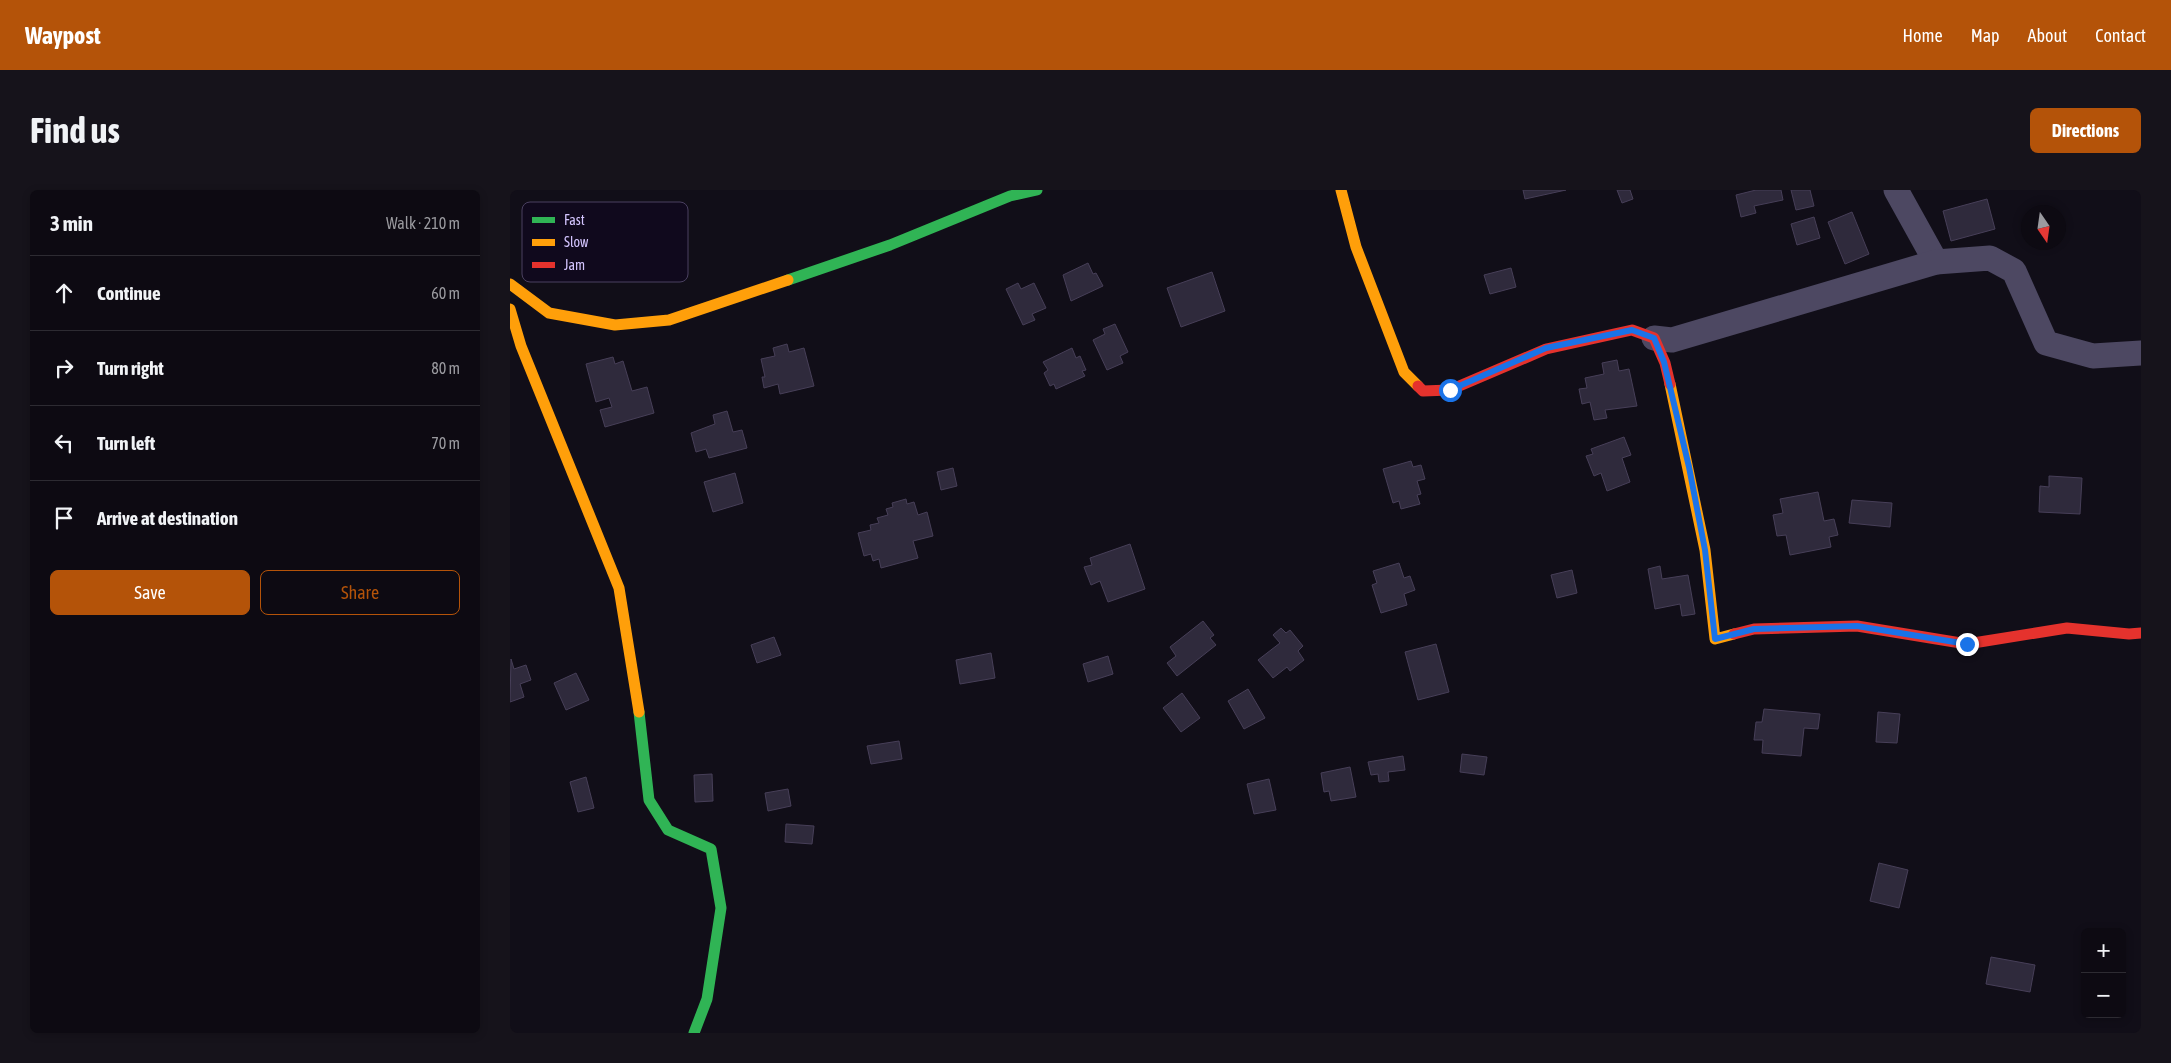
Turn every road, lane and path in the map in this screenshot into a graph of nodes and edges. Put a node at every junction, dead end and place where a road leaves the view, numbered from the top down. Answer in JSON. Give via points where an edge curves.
{"nodes":[{"id":1,"x":1037,"y":190,"type":"edge"},
{"id":2,"x":1341,"y":190,"type":"edge"},
{"id":3,"x":1896,"y":190,"type":"edge"},
{"id":4,"x":1936,"y":262,"type":"junction"},
{"id":5,"x":510,"y":284,"type":"edge"},
{"id":6,"x":510,"y":310,"type":"edge"},
{"id":7,"x":1654,"y":338,"type":"junction"},
{"id":8,"x":2141,"y":353,"type":"edge"},
{"id":9,"x":2141,"y":632,"type":"edge"},
{"id":10,"x":694,"y":1033,"type":"edge"}],
"edges":[{"from":1,"to":5,"type":"street","via":[[1010,196],[890,245],[669,320],[615,325],[549,314]]},
{"from":2,"to":7,"type":"street","via":[[1356,247],[1404,372],[1423,391],[1450,390],[1546,348],[1632,330]]},
{"from":3,"to":4,"type":"street"},
{"from":4,"to":7,"type":"street","via":[[1672,340]]},
{"from":4,"to":8,"type":"street","via":[[1990,258],[2014,271],[2046,342],[2094,356]]},
{"from":6,"to":10,"type":"street","via":[[520,346],[619,588],[642,724],[649,800],[668,830],[711,849],[721,908],[707,999]]},
{"from":7,"to":9,"type":"street","via":[[1664,362],[1694,495],[1705,550],[1715,639],[1754,629],[1857,626],[1967,644],[2067,628],[2129,634]]}]}
